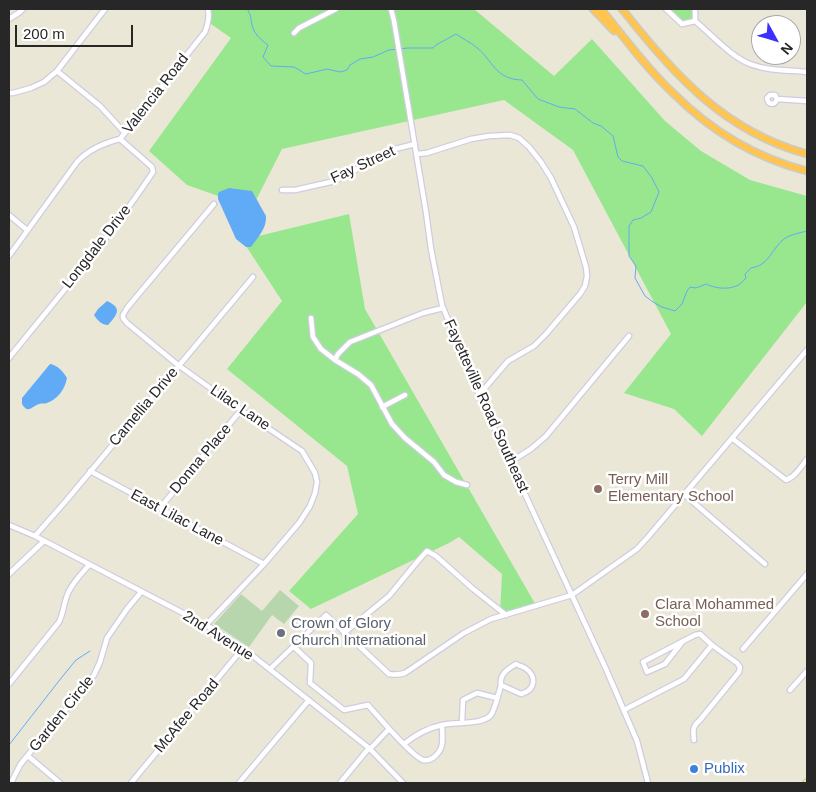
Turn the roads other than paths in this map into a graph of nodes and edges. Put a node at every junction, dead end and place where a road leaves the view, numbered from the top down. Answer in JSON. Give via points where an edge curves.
{"nodes":[{"id":1,"x":22,"y":9,"type":"edge"},
{"id":2,"x":105,"y":9,"type":"edge"},
{"id":3,"x":208,"y":9,"type":"edge"},
{"id":4,"x":336,"y":9,"type":"edge"},
{"id":5,"x":391,"y":9,"type":"edge"},
{"id":6,"x":593,"y":9,"type":"edge"},
{"id":7,"x":601,"y":9,"type":"edge"},
{"id":8,"x":666,"y":9,"type":"edge"},
{"id":9,"x":695,"y":9,"type":"edge"},
{"id":10,"x":623,"y":10,"type":"edge"},
{"id":11,"x":9,"y":19,"type":"edge"},
{"id":12,"x":695,"y":20,"type":"junction"},
{"id":13,"x":294,"y":33,"type":"dead end"},
{"id":14,"x":57,"y":71,"type":"junction"},
{"id":15,"x":653,"y":72,"type":"junction"},
{"id":16,"x":807,"y":72,"type":"edge"},
{"id":17,"x":9,"y":93,"type":"edge"},
{"id":18,"x":777,"y":99,"type":"dead end"},
{"id":19,"x":807,"y":101,"type":"edge"},
{"id":20,"x":124,"y":132,"type":"junction"},
{"id":21,"x":120,"y":139,"type":"junction"},
{"id":22,"x":415,"y":144,"type":"junction"},
{"id":23,"x":417,"y":154,"type":"junction"},
{"id":24,"x":807,"y":154,"type":"edge"},
{"id":25,"x":807,"y":171,"type":"edge"},
{"id":26,"x":282,"y":190,"type":"dead end"},
{"id":27,"x":214,"y":204,"type":"dead end"},
{"id":28,"x":9,"y":215,"type":"edge"},
{"id":29,"x":27,"y":230,"type":"junction"},
{"id":30,"x":9,"y":256,"type":"edge"},
{"id":31,"x":253,"y":278,"type":"dead end"},
{"id":32,"x":444,"y":308,"type":"junction"},
{"id":33,"x":312,"y":318,"type":"dead end"},
{"id":34,"x":629,"y":336,"type":"dead end"},
{"id":35,"x":807,"y":350,"type":"edge"},
{"id":36,"x":9,"y":358,"type":"edge"},
{"id":37,"x":335,"y":360,"type":"junction"},
{"id":38,"x":178,"y":365,"type":"junction"},
{"id":39,"x":405,"y":395,"type":"dead end"},
{"id":40,"x":479,"y":396,"type":"junction"},
{"id":41,"x":382,"y":407,"type":"junction"},
{"id":42,"x":241,"y":410,"type":"junction"},
{"id":43,"x":733,"y":439,"type":"junction"},
{"id":44,"x":807,"y":459,"type":"edge"},
{"id":45,"x":510,"y":462,"type":"junction"},
{"id":46,"x":90,"y":471,"type":"junction"},
{"id":47,"x":467,"y":485,"type":"dead end"},
{"id":48,"x":685,"y":495,"type":"junction"},
{"id":49,"x":160,"y":508,"type":"junction"},
{"id":50,"x":9,"y":525,"type":"edge"},
{"id":51,"x":35,"y":536,"type":"junction"},
{"id":52,"x":44,"y":541,"type":"junction"},
{"id":53,"x":264,"y":564,"type":"junction"},
{"id":54,"x":765,"y":564,"type":"dead end"},
{"id":55,"x":89,"y":565,"type":"junction"},
{"id":56,"x":9,"y":574,"type":"edge"},
{"id":57,"x":807,"y":574,"type":"edge"},
{"id":58,"x":141,"y":592,"type":"junction"},
{"id":59,"x":572,"y":595,"type":"junction"},
{"id":60,"x":506,"y":615,"type":"junction"},
{"id":61,"x":206,"y":625,"type":"junction"},
{"id":62,"x":344,"y":633,"type":"junction"},
{"id":63,"x":683,"y":641,"type":"junction"},
{"id":64,"x":712,"y":645,"type":"junction"},
{"id":65,"x":293,"y":646,"type":"junction"},
{"id":66,"x":243,"y":648,"type":"junction"},
{"id":67,"x":742,"y":649,"type":"dead end"},
{"id":68,"x":270,"y":669,"type":"junction"},
{"id":69,"x":807,"y":671,"type":"edge"},
{"id":70,"x":9,"y":684,"type":"edge"},
{"id":71,"x":501,"y":685,"type":"junction"},
{"id":72,"x":790,"y":690,"type":"dead end"},
{"id":73,"x":497,"y":698,"type":"junction"},
{"id":74,"x":309,"y":700,"type":"junction"},
{"id":75,"x":624,"y":710,"type":"junction"},
{"id":76,"x":462,"y":722,"type":"junction"},
{"id":77,"x":442,"y":724,"type":"junction"},
{"id":78,"x":390,"y":728,"type":"junction"},
{"id":79,"x":694,"y":740,"type":"dead end"},
{"id":80,"x":404,"y":744,"type":"junction"},
{"id":81,"x":369,"y":748,"type":"junction"},
{"id":82,"x":28,"y":756,"type":"junction"},
{"id":83,"x":11,"y":783,"type":"edge"},
{"id":84,"x":60,"y":783,"type":"edge"},
{"id":85,"x":130,"y":783,"type":"edge"},
{"id":86,"x":239,"y":783,"type":"edge"},
{"id":87,"x":340,"y":783,"type":"edge"},
{"id":88,"x":403,"y":783,"type":"edge"},
{"id":89,"x":648,"y":783,"type":"edge"}],
"edges":[{"from":1,"to":11,"type":"street"},
{"from":2,"to":14,"type":"street"},
{"from":3,"to":20,"type":"street","name":"Valencia Road","via":[[205,32]]},
{"from":4,"to":13,"type":"street"},
{"from":5,"to":22,"type":"street","name":"Fayetteville Road Southeast"},
{"from":6,"to":15,"type":"highway"},
{"from":7,"to":15,"type":"highway"},
{"from":8,"to":12,"type":"street","via":[[682,24]]},
{"from":9,"to":12,"type":"street"},
{"from":10,"to":24,"type":"highway","via":[[682,79],[726,116],[755,133]]},
{"from":12,"to":16,"type":"street","via":[[749,64]]},
{"from":14,"to":17,"type":"street","via":[[31,88]]},
{"from":14,"to":20,"type":"street","via":[[100,106]]},
{"from":15,"to":25,"type":"highway","via":[[687,107],[725,135],[755,152]]},
{"from":18,"to":19,"type":"street"},
{"from":20,"to":21,"type":"street","name":"Valencia Road"},
{"from":21,"to":29,"type":"street","name":"Valencia Road","via":[[83,155]]},
{"from":21,"to":36,"type":"street","name":"Longdale Drive","via":[[152,167],[153,172],[132,204]]},
{"from":22,"to":23,"type":"street","name":"Fayetteville Road Southeast"},
{"from":22,"to":26,"type":"street","name":"Fay Street","via":[[395,149],[335,181]]},
{"from":23,"to":32,"type":"street","name":"Fayetteville Road Southeast","via":[[431,249]]},
{"from":23,"to":40,"type":"street","via":[[489,136],[510,134],[519,138],[542,162],[551,178],[574,227],[586,267],[585,286],[580,294],[534,346],[508,361]]},
{"from":27,"to":38,"type":"street","name":"Lilac Lane","via":[[123,315],[127,323]]},
{"from":28,"to":29,"type":"street"},
{"from":29,"to":30,"type":"street","name":"Valencia Road"},
{"from":31,"to":38,"type":"street","name":"Camellia Drive"},
{"from":32,"to":37,"type":"street","via":[[350,342]]},
{"from":32,"to":40,"type":"street","name":"Fayetteville Road Southeast"},
{"from":33,"to":37,"type":"street","via":[[313,336],[321,349]]},
{"from":34,"to":45,"type":"street","via":[[546,436]]},
{"from":35,"to":43,"type":"street"},
{"from":37,"to":41,"type":"street","via":[[371,385]]},
{"from":38,"to":42,"type":"street","name":"Lilac Lane"},
{"from":38,"to":46,"type":"street","name":"Camellia Drive"},
{"from":39,"to":41,"type":"street"},
{"from":40,"to":45,"type":"street","name":"Fayetteville Road Southeast"},
{"from":41,"to":47,"type":"street","via":[[392,424],[444,475]]},
{"from":42,"to":49,"type":"street","name":"Donna Place"},
{"from":42,"to":53,"type":"street","name":"Lilac Lane","via":[[302,451],[317,482],[310,506]]},
{"from":43,"to":44,"type":"street","via":[[786,480]]},
{"from":43,"to":48,"type":"street"},
{"from":45,"to":59,"type":"street","name":"Fayetteville Road Southeast"},
{"from":46,"to":49,"type":"street","name":"East Lilac Lane"},
{"from":46,"to":51,"type":"street","name":"Camellia Drive"},
{"from":48,"to":54,"type":"street"},
{"from":48,"to":59,"type":"street","via":[[637,549]]},
{"from":49,"to":53,"type":"street","name":"East Lilac Lane"},
{"from":50,"to":51,"type":"street","name":"2nd Avenue"},
{"from":51,"to":52,"type":"street","name":"2nd Avenue"},
{"from":52,"to":55,"type":"street","name":"2nd Avenue"},
{"from":52,"to":56,"type":"street"},
{"from":53,"to":61,"type":"street","name":"Lilac Lane"},
{"from":55,"to":58,"type":"street","name":"2nd Avenue"},
{"from":55,"to":70,"type":"street","via":[[68,592],[59,622]]},
{"from":57,"to":67,"type":"street"},
{"from":58,"to":61,"type":"street","name":"2nd Avenue"},
{"from":58,"to":82,"type":"street","name":"Garden Circle","via":[[107,638],[94,676]]},
{"from":59,"to":60,"type":"street"},
{"from":59,"to":75,"type":"street","name":"Fayetteville Road Southeast"},
{"from":60,"to":62,"type":"street","via":[[464,633],[400,675],[389,674]]},
{"from":60,"to":62,"type":"street","via":[[427,551],[389,596]]},
{"from":61,"to":66,"type":"street","name":"2nd Avenue"},
{"from":62,"to":65,"type":"street","via":[[326,615]]},
{"from":63,"to":63,"type":"street","via":[[643,662],[647,672],[665,664]]},
{"from":63,"to":64,"type":"street","via":[[700,634]]},
{"from":64,"to":75,"type":"street","via":[[684,680]]},
{"from":64,"to":79,"type":"street","via":[[740,668],[694,725]]},
{"from":65,"to":68,"type":"street"},
{"from":65,"to":78,"type":"street","via":[[311,664],[310,683],[344,710],[368,705]]},
{"from":66,"to":68,"type":"street","name":"2nd Avenue"},
{"from":66,"to":85,"type":"street","name":"McAfee Road"},
{"from":68,"to":74,"type":"street","name":"2nd Avenue"},
{"from":69,"to":72,"type":"street"},
{"from":71,"to":71,"type":"street","via":[[521,694],[526,693],[534,681],[530,672],[516,664],[503,673]]},
{"from":71,"to":73,"type":"street"},
{"from":73,"to":76,"type":"street","via":[[490,716],[481,721]]},
{"from":73,"to":76,"type":"street","via":[[477,693],[463,700]]},
{"from":74,"to":81,"type":"street","name":"2nd Avenue"},
{"from":74,"to":86,"type":"street"},
{"from":75,"to":89,"type":"street","name":"Fayetteville Road Southeast","via":[[637,741]]},
{"from":76,"to":77,"type":"street"},
{"from":77,"to":80,"type":"street","via":[[425,730]]},
{"from":77,"to":80,"type":"street","via":[[442,746],[429,760],[416,756]]},
{"from":78,"to":80,"type":"street"},
{"from":78,"to":81,"type":"street"},
{"from":81,"to":87,"type":"street"},
{"from":81,"to":88,"type":"street","name":"2nd Avenue"},
{"from":82,"to":83,"type":"street","name":"Garden Circle"},
{"from":82,"to":84,"type":"street"}]}
